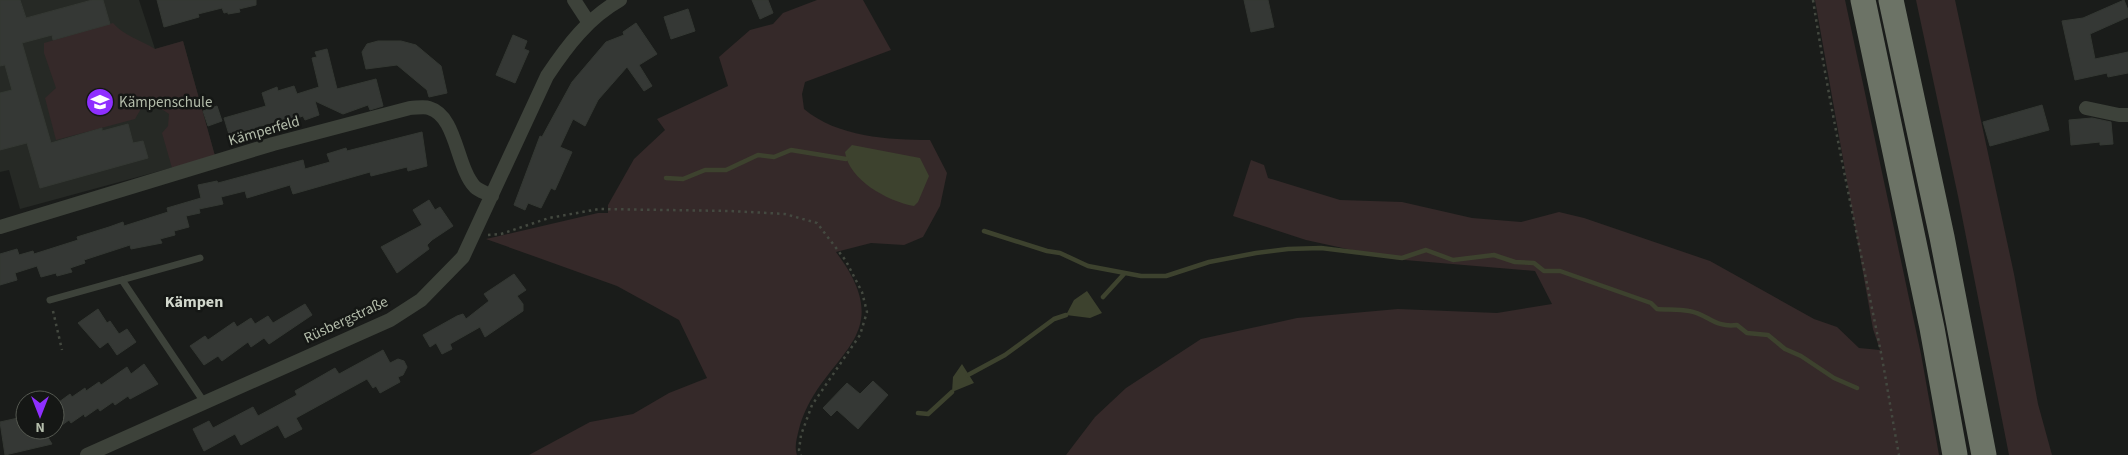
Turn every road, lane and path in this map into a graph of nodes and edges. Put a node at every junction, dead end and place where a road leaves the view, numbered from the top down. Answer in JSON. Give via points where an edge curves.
{"nodes":[{"id":1,"x":574,"y":0,"type":"edge"},
{"id":2,"x":620,"y":0,"type":"edge"},
{"id":3,"x":1813,"y":0,"type":"edge"},
{"id":4,"x":1863,"y":0,"type":"edge"},
{"id":5,"x":1891,"y":0,"type":"edge"},
{"id":6,"x":589,"y":23,"type":"junction"},
{"id":7,"x":2086,"y":108,"type":"dead end"},
{"id":8,"x":2128,"y":115,"type":"edge"},
{"id":9,"x":492,"y":196,"type":"junction"},
{"id":10,"x":0,"y":227,"type":"edge"},
{"id":11,"x":474,"y":236,"type":"junction"},
{"id":12,"x":200,"y":258,"type":"dead end"},
{"id":13,"x":122,"y":280,"type":"junction"},
{"id":14,"x":50,"y":300,"type":"joint"},
{"id":15,"x":62,"y":350,"type":"dead end"},
{"id":16,"x":204,"y":402,"type":"junction"},
{"id":17,"x":87,"y":455,"type":"edge"},
{"id":18,"x":801,"y":455,"type":"edge"},
{"id":19,"x":1899,"y":455,"type":"edge"},
{"id":20,"x":1955,"y":455,"type":"edge"},
{"id":21,"x":1984,"y":455,"type":"edge"}],
"edges":[{"from":1,"to":6,"type":"street"},
{"from":2,"to":6,"type":"street","name":"Rüsbergstraße"},
{"from":3,"to":19,"type":"path"},
{"from":4,"to":20,"type":"highway","via":[[1932,328]]},
{"from":5,"to":21,"type":"highway","via":[[1942,237]]},
{"from":6,"to":9,"type":"street","name":"Rüsbergstraße","via":[[547,76]]},
{"from":7,"to":8,"type":"street"},
{"from":9,"to":10,"type":"street","name":"Kämperfeld","via":[[475,188],[460,160],[447,122],[428,107],[410,108],[273,144]]},
{"from":9,"to":11,"type":"street","name":"Rüsbergstraße"},
{"from":11,"to":16,"type":"street","name":"Rüsbergstraße","via":[[463,257],[445,277],[421,300],[390,320]]},
{"from":11,"to":18,"type":"path","via":[[501,234],[549,218],[599,209],[758,212],[785,214],[817,224],[846,261],[868,312],[860,335],[812,405],[801,435]]},
{"from":12,"to":13,"type":"lane"},
{"from":13,"to":14,"type":"lane"},
{"from":13,"to":16,"type":"lane"},
{"from":14,"to":15,"type":"path"},
{"from":16,"to":17,"type":"street","name":"Rüsbergstraße"}]}
